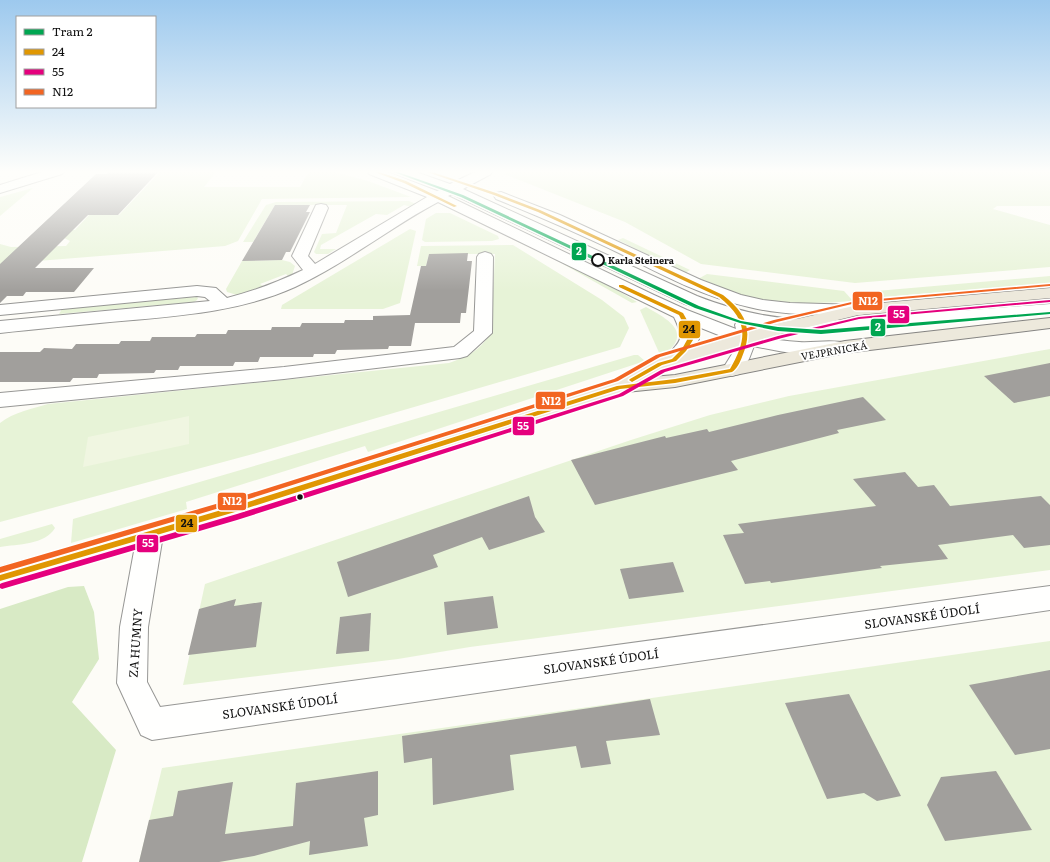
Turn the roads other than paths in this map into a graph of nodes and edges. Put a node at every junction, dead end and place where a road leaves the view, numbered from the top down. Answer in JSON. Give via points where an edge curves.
{"nodes":[{"id":1,"x":319,"y":211,"type":"edge"},
{"id":2,"x":413,"y":211,"type":"edge"},
{"id":3,"x":467,"y":211,"type":"edge"},
{"id":4,"x":510,"y":211,"type":"edge"},
{"id":5,"x":540,"y":211,"type":"edge"},
{"id":6,"x":485,"y":257,"type":"dead end"},
{"id":7,"x":313,"y":272,"type":"junction"},
{"id":8,"x":1050,"y":293,"type":"edge"},
{"id":9,"x":722,"y":295,"type":"junction"},
{"id":10,"x":224,"y":304,"type":"junction"},
{"id":11,"x":41,"y":306,"type":"junction"},
{"id":12,"x":1050,"y":309,"type":"edge"},
{"id":13,"x":0,"y":310,"type":"edge"},
{"id":14,"x":858,"y":310,"type":"junction"},
{"id":15,"x":681,"y":314,"type":"junction"},
{"id":16,"x":741,"y":318,"type":"junction"},
{"id":17,"x":1050,"y":323,"type":"edge"},
{"id":18,"x":30,"y":324,"type":"junction"},
{"id":19,"x":791,"y":326,"type":"junction"},
{"id":20,"x":0,"y":327,"type":"edge"},
{"id":21,"x":746,"y":339,"type":"junction"},
{"id":22,"x":845,"y":347,"type":"junction"},
{"id":23,"x":674,"y":360,"type":"junction"},
{"id":24,"x":732,"y":370,"type":"junction"},
{"id":25,"x":619,"y":387,"type":"junction"},
{"id":26,"x":0,"y":400,"type":"edge"},
{"id":27,"x":150,"y":535,"type":"junction"},
{"id":28,"x":0,"y":578,"type":"edge"},
{"id":29,"x":1050,"y":598,"type":"edge"},
{"id":30,"x":152,"y":724,"type":"joint"}],
"edges":[{"from":1,"to":7,"type":"street","via":[[300,256]]},
{"from":2,"to":7,"type":"street"},
{"from":3,"to":15,"type":"street"},
{"from":4,"to":16,"type":"street","via":[[691,300]]},
{"from":5,"to":9,"type":"street"},
{"from":6,"to":26,"type":"street","via":[[483,333],[460,352],[277,374]]},
{"from":7,"to":10,"type":"street","via":[[259,295]]},
{"from":8,"to":14,"type":"main road","name":"VEJPRNICKÁ"},
{"from":9,"to":14,"type":"street","via":[[782,308]]},
{"from":9,"to":16,"type":"street","via":[[733,305]]},
{"from":10,"to":11,"type":"street","via":[[210,292],[197,292]]},
{"from":10,"to":18,"type":"street"},
{"from":11,"to":13,"type":"street"},
{"from":11,"to":18,"type":"street"},
{"from":12,"to":19,"type":"street","name":"VEJPRNICKÁ","via":[[861,326]]},
{"from":14,"to":19,"type":"main road","name":"VEJPRNICKÁ"},
{"from":15,"to":21,"type":"street"},
{"from":15,"to":23,"type":"street","via":[[689,329],[690,340]]},
{"from":16,"to":19,"type":"street"},
{"from":16,"to":21,"type":"street"},
{"from":17,"to":22,"type":"main road","name":"VEJPRNICKÁ"},
{"from":18,"to":20,"type":"street"},
{"from":19,"to":21,"type":"main road","name":"VEJPRNICKÁ"},
{"from":21,"to":22,"type":"street","via":[[800,348]]},
{"from":21,"to":23,"type":"main road","name":"VEJPRNICKÁ"},
{"from":21,"to":24,"type":"street","via":[[740,360]]},
{"from":22,"to":24,"type":"main road","name":"VEJPRNICKÁ"},
{"from":23,"to":25,"type":"main road","name":"VEJPRNICKÁ","via":[[660,364]]},
{"from":24,"to":25,"type":"main road","name":"VEJPRNICKÁ","via":[[675,381]]},
{"from":25,"to":27,"type":"main road","name":"VEJPRNICKÁ"},
{"from":27,"to":28,"type":"main road","name":"VEJPRNICKÁ"},
{"from":27,"to":30,"type":"street","name":"ZA HUMNY","via":[[134,628],[132,683]]},
{"from":29,"to":30,"type":"street","name":"SLOVANSKÉ ÚDOLÍ"}]}
